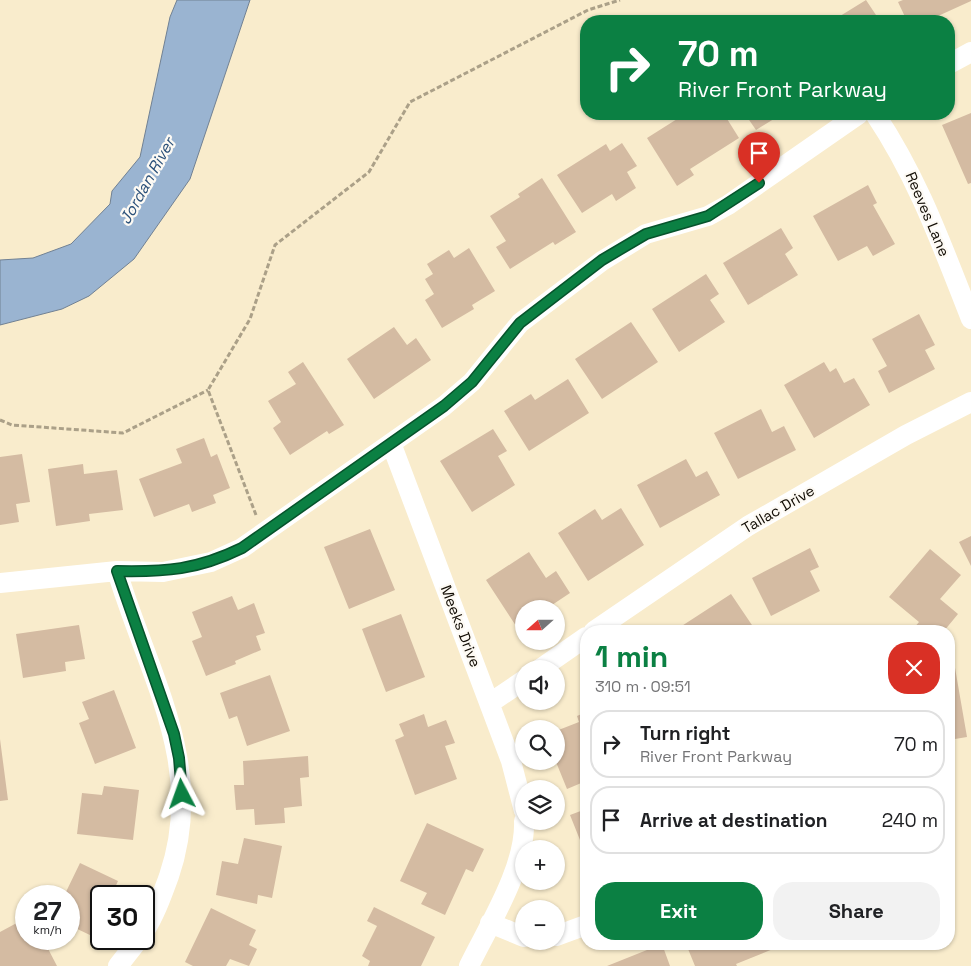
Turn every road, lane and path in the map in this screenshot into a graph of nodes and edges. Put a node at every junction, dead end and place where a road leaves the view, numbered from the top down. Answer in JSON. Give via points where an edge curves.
{"nodes":[{"id":1,"x":620,"y":0,"type":"edge"},
{"id":2,"x":971,"y":52,"type":"edge"},
{"id":3,"x":955,"y":61,"type":"edge"},
{"id":4,"x":850,"y":120,"type":"edge"},
{"id":5,"x":879,"y":120,"type":"edge"},
{"id":6,"x":971,"y":319,"type":"edge"},
{"id":7,"x":208,"y":390,"type":"junction"},
{"id":8,"x":971,"y":402,"type":"edge"},
{"id":9,"x":0,"y":420,"type":"edge"},
{"id":10,"x":391,"y":444,"type":"junction"},
{"id":11,"x":265,"y":531,"type":"junction"},
{"id":12,"x":117,"y":571,"type":"junction"},
{"id":13,"x":0,"y":583,"type":"edge"},
{"id":14,"x":603,"y":625,"type":"edge"},
{"id":15,"x":580,"y":641,"type":"edge"},
{"id":16,"x":553,"y":660,"type":"edge"},
{"id":17,"x":515,"y":686,"type":"edge"},
{"id":18,"x":490,"y":703,"type":"junction"},
{"id":19,"x":517,"y":780,"type":"edge"},
{"id":20,"x":524,"y":830,"type":"edge"},
{"id":21,"x":155,"y":911,"type":"edge"},
{"id":22,"x":490,"y":923,"type":"junction"},
{"id":23,"x":580,"y":927,"type":"edge"},
{"id":24,"x":515,"y":933,"type":"edge"},
{"id":25,"x":565,"y":933,"type":"edge"},
{"id":26,"x":130,"y":950,"type":"edge"},
{"id":27,"x":118,"y":966,"type":"edge"},
{"id":28,"x":469,"y":966,"type":"edge"}],
"edges":[{"from":1,"to":7,"type":"path","via":[[588,10],[410,102],[369,172],[275,245],[250,319]]},
{"from":2,"to":3,"type":"street"},
{"from":4,"to":10,"type":"street","via":[[728,205],[708,216],[646,234],[602,260],[530,314],[472,382]]},
{"from":5,"to":6,"type":"street","name":"Reeves Lane","via":[[909,168],[922,196]]},
{"from":7,"to":9,"type":"path","via":[[122,433],[12,425]]},
{"from":7,"to":11,"type":"path","via":[[252,508]]},
{"from":8,"to":14,"type":"street","name":"Tallac Drive","via":[[906,435],[748,526]]},
{"from":10,"to":11,"type":"street"},
{"from":10,"to":18,"type":"street","name":"Meeks Drive"},
{"from":11,"to":12,"type":"street","via":[[227,555],[187,568],[164,572]]},
{"from":12,"to":13,"type":"street"},
{"from":12,"to":21,"type":"street","via":[[174,734],[182,782],[176,855]]},
{"from":15,"to":16,"type":"street"},
{"from":17,"to":18,"type":"street"},
{"from":18,"to":19,"type":"street","name":"Meeks Drive"},
{"from":20,"to":22,"type":"street","via":[[524,846],[519,860]]},
{"from":22,"to":24,"type":"street"},
{"from":22,"to":28,"type":"street"},
{"from":23,"to":25,"type":"street"},
{"from":26,"to":27,"type":"street"}]}
